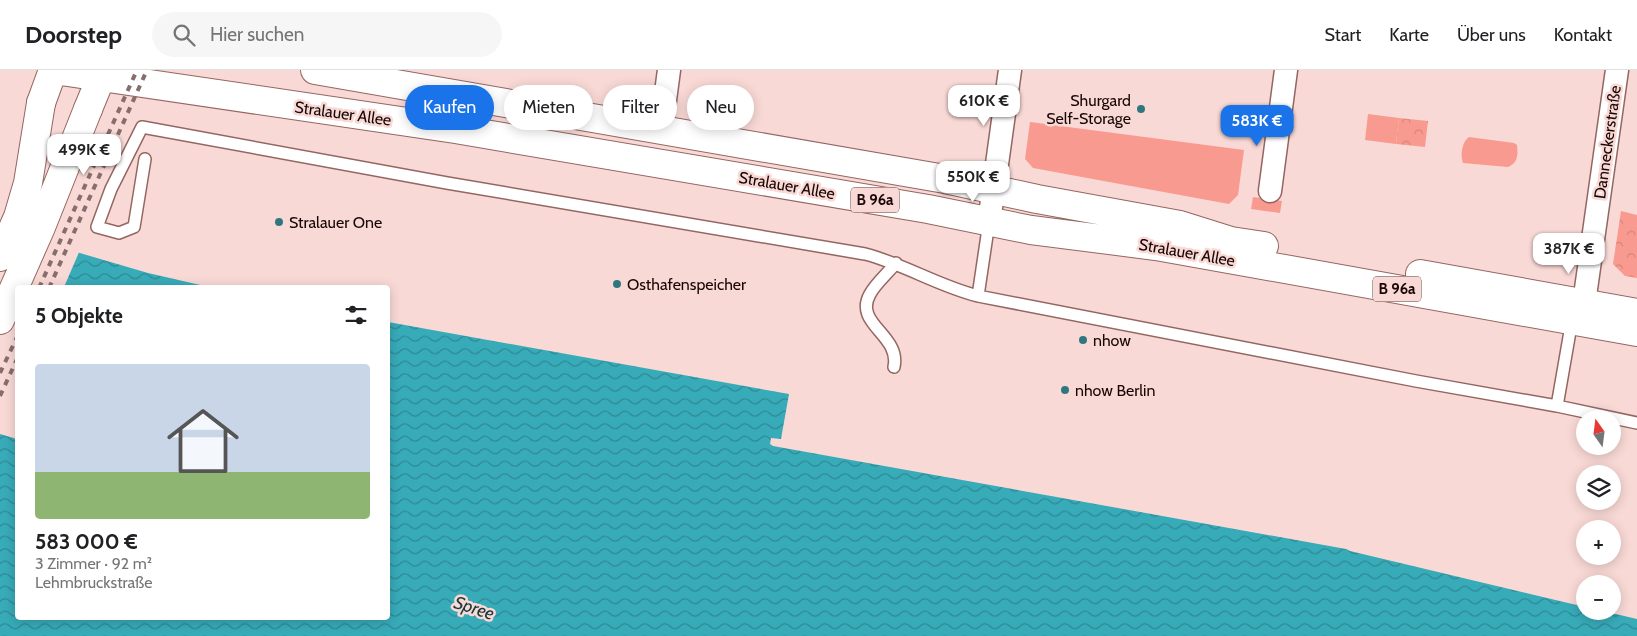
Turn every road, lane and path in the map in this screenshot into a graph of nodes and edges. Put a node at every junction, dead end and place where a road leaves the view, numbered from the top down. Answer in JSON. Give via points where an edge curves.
{"nodes":[{"id":1,"x":53,"y":70,"type":"edge"},
{"id":2,"x":669,"y":70,"type":"edge"},
{"id":3,"x":1010,"y":70,"type":"edge"},
{"id":4,"x":1286,"y":70,"type":"edge"},
{"id":5,"x":1617,"y":70,"type":"edge"},
{"id":6,"x":321,"y":71,"type":"edge"},
{"id":7,"x":102,"y":74,"type":"edge"},
{"id":8,"x":667,"y":85,"type":"edge"},
{"id":9,"x":603,"y":120,"type":"edge"},
{"id":10,"x":661,"y":130,"type":"edge"},
{"id":11,"x":145,"y":160,"type":"dead end"},
{"id":12,"x":993,"y":188,"type":"junction"},
{"id":13,"x":1270,"y":190,"type":"dead end"},
{"id":14,"x":29,"y":222,"type":"junction"},
{"id":15,"x":989,"y":222,"type":"junction"},
{"id":16,"x":0,"y":257,"type":"edge"},
{"id":17,"x":896,"y":263,"type":"junction"},
{"id":18,"x":978,"y":296,"type":"junction"},
{"id":19,"x":1578,"y":312,"type":"junction"},
{"id":20,"x":1637,"y":313,"type":"edge"},
{"id":21,"x":0,"y":320,"type":"edge"},
{"id":22,"x":1637,"y":332,"type":"edge"},
{"id":23,"x":894,"y":367,"type":"dead end"},
{"id":24,"x":1557,"y":406,"type":"junction"},
{"id":25,"x":1637,"y":423,"type":"edge"}],
"edges":[{"from":1,"to":7,"type":"main road","name":"Stralauer Allee","number":"B 96a"},
{"from":1,"to":14,"type":"main road","number":"B 96a","via":[[41,103],[28,182]]},
{"from":2,"to":8,"type":"street"},
{"from":3,"to":12,"type":"street"},
{"from":4,"to":13,"type":"street"},
{"from":5,"to":19,"type":"street","name":"Danneckerstraße"},
{"from":6,"to":9,"type":"main road","name":"Stralauer Allee","number":"B 96a"},
{"from":7,"to":14,"type":"main road","via":[[88,109]]},
{"from":7,"to":15,"type":"main road","name":"Stralauer Allee","number":"B 96a","via":[[455,129],[919,207]]},
{"from":10,"to":12,"type":"main road","name":"Stralauer Allee","number":"B 96a"},
{"from":11,"to":17,"type":"lane","via":[[134,227],[119,233],[97,227],[111,189],[142,127],[865,254]]},
{"from":12,"to":15,"type":"street"},
{"from":12,"to":19,"type":"main road","name":"Stralauer Allee","number":"B 96a","via":[[1180,225],[1232,241]]},
{"from":14,"to":16,"type":"main road"},
{"from":14,"to":21,"type":"main road"},
{"from":15,"to":18,"type":"lane"},
{"from":15,"to":19,"type":"main road","name":"Stralauer Allee","number":"B 96a"},
{"from":17,"to":18,"type":"lane","via":[[956,290]]},
{"from":17,"to":23,"type":"lane","via":[[870,293],[867,302],[872,322],[893,349]]},
{"from":18,"to":24,"type":"lane"},
{"from":19,"to":20,"type":"main road","name":"Stralauer Allee","number":"B 96a"},
{"from":19,"to":22,"type":"main road","name":"Stralauer Allee","number":"B 96a"},
{"from":19,"to":24,"type":"lane"},
{"from":24,"to":25,"type":"lane"}]}
